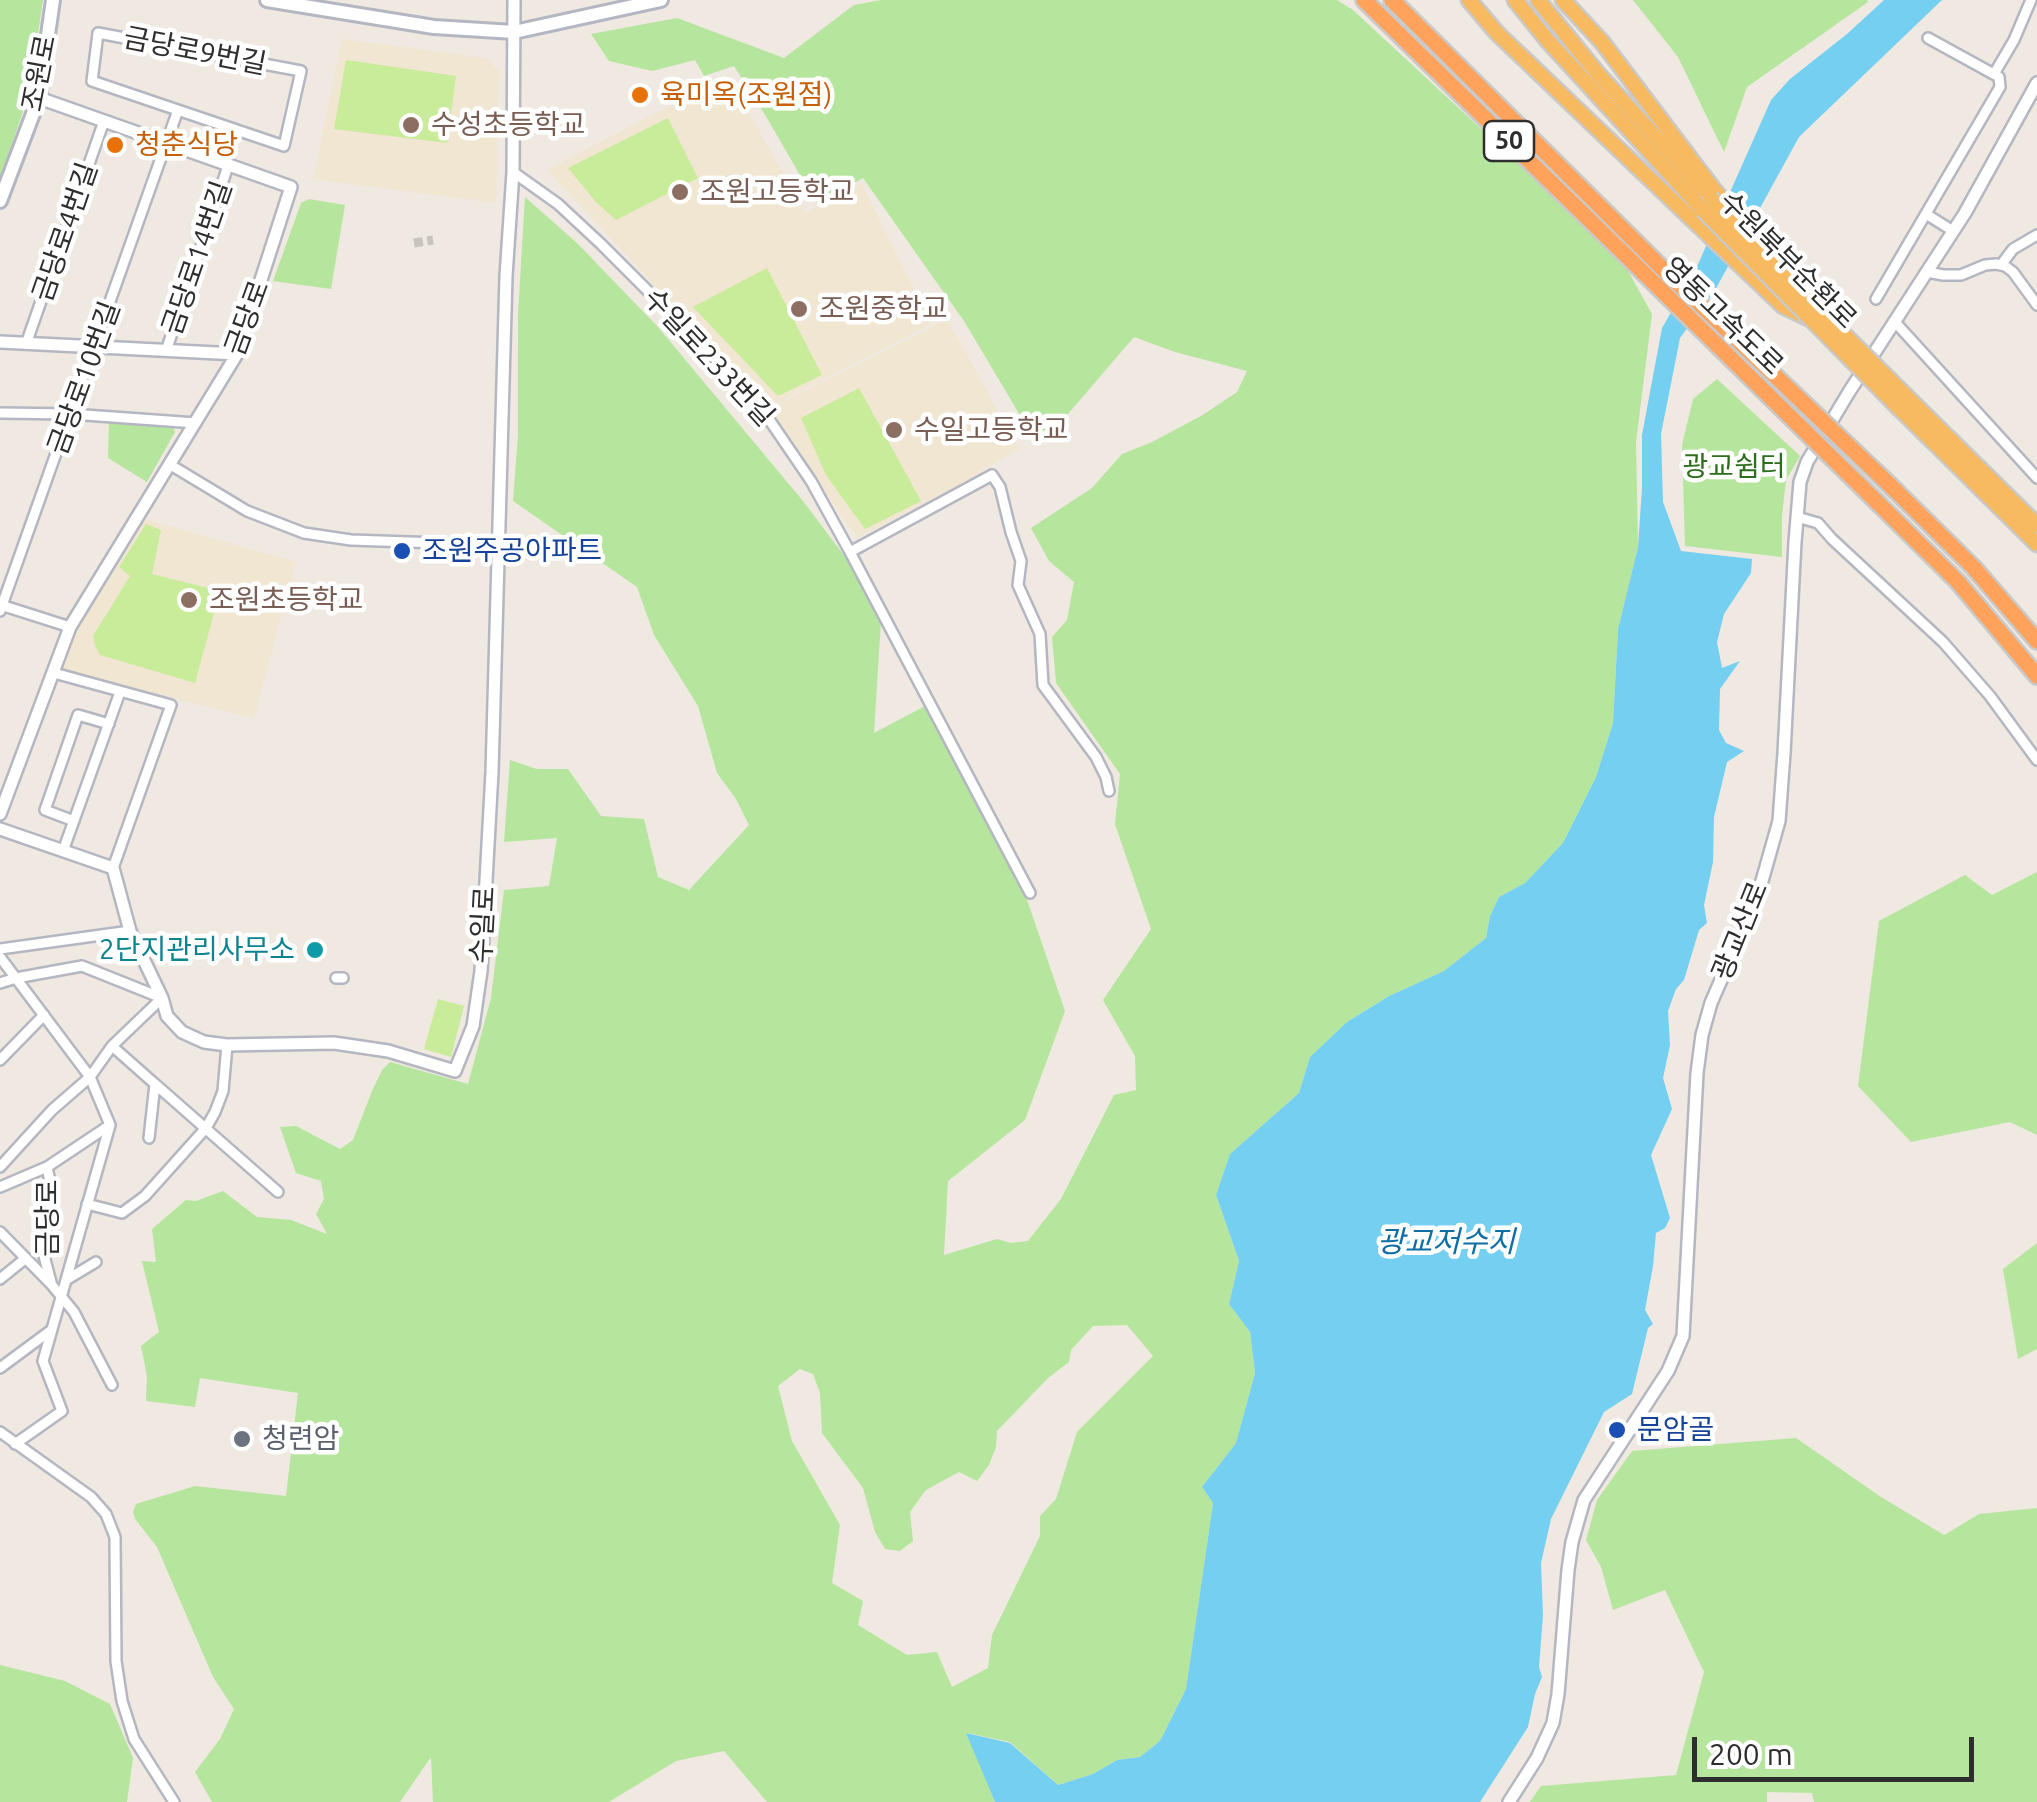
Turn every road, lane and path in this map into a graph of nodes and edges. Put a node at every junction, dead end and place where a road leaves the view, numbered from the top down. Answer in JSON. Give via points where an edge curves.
{"nodes":[{"id":1,"x":52,"y":0,"type":"edge"},
{"id":2,"x":267,"y":0,"type":"edge"},
{"id":3,"x":514,"y":0,"type":"edge"},
{"id":4,"x":660,"y":0,"type":"edge"},
{"id":5,"x":1364,"y":0,"type":"edge"},
{"id":6,"x":1392,"y":0,"type":"edge"},
{"id":7,"x":1468,"y":0,"type":"edge"},
{"id":8,"x":1514,"y":0,"type":"edge"},
{"id":9,"x":1538,"y":0,"type":"edge"},
{"id":10,"x":1564,"y":0,"type":"edge"},
{"id":11,"x":2031,"y":0,"type":"edge"},
{"id":12,"x":514,"y":32,"type":"junction"},
{"id":13,"x":1928,"y":38,"type":"dead end"},
{"id":14,"x":1994,"y":74,"type":"junction"},
{"id":15,"x":2037,"y":83,"type":"edge"},
{"id":16,"x":39,"y":98,"type":"junction"},
{"id":17,"x":2031,"y":108,"type":"edge"},
{"id":18,"x":178,"y":110,"type":"junction"},
{"id":19,"x":104,"y":121,"type":"junction"},
{"id":20,"x":168,"y":144,"type":"junction"},
{"id":21,"x":228,"y":166,"type":"junction"},
{"id":22,"x":513,"y":172,"type":"junction"},
{"id":23,"x":0,"y":201,"type":"edge"},
{"id":24,"x":1706,"y":205,"type":"junction"},
{"id":25,"x":1926,"y":214,"type":"junction"},
{"id":26,"x":1953,"y":231,"type":"junction"},
{"id":27,"x":2037,"y":234,"type":"edge"},
{"id":28,"x":2000,"y":265,"type":"junction"},
{"id":29,"x":1927,"y":272,"type":"junction"},
{"id":30,"x":1658,"y":275,"type":"junction"},
{"id":31,"x":1876,"y":299,"type":"dead end"},
{"id":32,"x":2037,"y":305,"type":"edge"},
{"id":33,"x":1895,"y":322,"type":"junction"},
{"id":34,"x":0,"y":342,"type":"edge"},
{"id":35,"x":26,"y":344,"type":"junction"},
{"id":36,"x":94,"y":347,"type":"junction"},
{"id":37,"x":166,"y":351,"type":"junction"},
{"id":38,"x":237,"y":354,"type":"junction"},
{"id":39,"x":1905,"y":405,"type":"junction"},
{"id":40,"x":0,"y":413,"type":"edge"},
{"id":41,"x":70,"y":414,"type":"junction"},
{"id":42,"x":196,"y":423,"type":"junction"},
{"id":43,"x":168,"y":464,"type":"junction"},
{"id":44,"x":2037,"y":478,"type":"edge"},
{"id":45,"x":1797,"y":516,"type":"junction"},
{"id":46,"x":2037,"y":525,"type":"edge"},
{"id":47,"x":2037,"y":544,"type":"edge"},
{"id":48,"x":498,"y":545,"type":"junction"},
{"id":49,"x":850,"y":552,"type":"junction"},
{"id":50,"x":1,"y":607,"type":"edge"},
{"id":51,"x":70,"y":627,"type":"junction"},
{"id":52,"x":2037,"y":642,"type":"edge"},
{"id":53,"x":54,"y":674,"type":"junction"},
{"id":54,"x":2037,"y":676,"type":"edge"},
{"id":55,"x":120,"y":692,"type":"junction"},
{"id":56,"x":109,"y":724,"type":"junction"},
{"id":57,"x":2037,"y":760,"type":"edge"},
{"id":58,"x":1110,"y":791,"type":"dead end"},
{"id":59,"x":0,"y":814,"type":"edge"},
{"id":60,"x":74,"y":821,"type":"junction"},
{"id":61,"x":0,"y":828,"type":"edge"},
{"id":62,"x":63,"y":851,"type":"junction"},
{"id":63,"x":113,"y":868,"type":"junction"},
{"id":64,"x":1030,"y":893,"type":"dead end"},
{"id":65,"x":130,"y":931,"type":"junction"},
{"id":66,"x":0,"y":949,"type":"edge"},
{"id":67,"x":0,"y":957,"type":"edge"},
{"id":68,"x":16,"y":978,"type":"junction"},
{"id":69,"x":0,"y":984,"type":"edge"},
{"id":70,"x":162,"y":998,"type":"junction"},
{"id":71,"x":44,"y":1015,"type":"junction"},
{"id":72,"x":227,"y":1044,"type":"junction"},
{"id":73,"x":112,"y":1046,"type":"junction"},
{"id":74,"x":0,"y":1060,"type":"edge"},
{"id":75,"x":90,"y":1077,"type":"junction"},
{"id":76,"x":155,"y":1084,"type":"junction"},
{"id":77,"x":110,"y":1125,"type":"junction"},
{"id":78,"x":206,"y":1128,"type":"junction"},
{"id":79,"x":150,"y":1138,"type":"dead end"},
{"id":80,"x":0,"y":1167,"type":"edge"},
{"id":81,"x":47,"y":1167,"type":"junction"},
{"id":82,"x":0,"y":1187,"type":"edge"},
{"id":83,"x":278,"y":1192,"type":"dead end"},
{"id":84,"x":87,"y":1204,"type":"junction"},
{"id":85,"x":0,"y":1232,"type":"edge"},
{"id":86,"x":26,"y":1258,"type":"junction"},
{"id":87,"x":96,"y":1262,"type":"dead end"},
{"id":88,"x":0,"y":1279,"type":"edge"},
{"id":89,"x":66,"y":1280,"type":"junction"},
{"id":90,"x":51,"y":1284,"type":"junction"},
{"id":91,"x":62,"y":1296,"type":"junction"},
{"id":92,"x":52,"y":1329,"type":"junction"},
{"id":93,"x":0,"y":1368,"type":"edge"},
{"id":94,"x":112,"y":1385,"type":"dead end"},
{"id":95,"x":0,"y":1432,"type":"edge"},
{"id":96,"x":15,"y":1444,"type":"junction"},
{"id":97,"x":174,"y":1802,"type":"edge"},
{"id":98,"x":1509,"y":1802,"type":"edge"}],
"edges":[{"from":1,"to":16,"type":"main road","name":"조원로"},
{"from":2,"to":12,"type":"main road","via":[[434,28]]},
{"from":3,"to":12,"type":"street"},
{"from":4,"to":12,"type":"main road"},
{"from":5,"to":30,"type":"highway","name":"영동고속도로","number":"50"},
{"from":6,"to":30,"type":"highway","name":"영동고속도로","number":"50"},
{"from":7,"to":24,"type":"highway","via":[[1497,33]]},
{"from":8,"to":24,"type":"highway","name":"수원북부순환로"},
{"from":9,"to":24,"type":"highway","name":"수원북부순환로"},
{"from":10,"to":24,"type":"highway","via":[[1638,88]]},
{"from":11,"to":14,"type":"street"},
{"from":12,"to":22,"type":"street"},
{"from":13,"to":14,"type":"street"},
{"from":14,"to":25,"type":"street","via":[[2000,87]]},
{"from":15,"to":17,"type":"street","name":"광교산로"},
{"from":16,"to":19,"type":"street","name":"금당로"},
{"from":16,"to":23,"type":"main road","name":"조원로"},
{"from":17,"to":26,"type":"street","name":"광교산로"},
{"from":18,"to":18,"type":"street","name":"금당로9번길","via":[[92,81],[98,34],[302,71],[284,146]]},
{"from":18,"to":20,"type":"street"},
{"from":19,"to":20,"type":"street","name":"금당로"},
{"from":19,"to":35,"type":"street","name":"금당로4번길"},
{"from":20,"to":21,"type":"street","name":"금당로"},
{"from":20,"to":36,"type":"street","name":"금당로10번길"},
{"from":21,"to":37,"type":"street","name":"금당로14번길"},
{"from":21,"to":38,"type":"street","name":"금당로","via":[[291,187]]},
{"from":22,"to":48,"type":"street"},
{"from":22,"to":49,"type":"street","name":"수일로233번길","via":[[601,244],[764,412]]},
{"from":24,"to":39,"type":"highway","name":"수원북부순환로","bridge":true,"via":[[1811,319]]},
{"from":24,"to":39,"type":"highway","name":"수원북부순환로","bridge":true,"via":[[1774,265]]},
{"from":25,"to":26,"type":"street"},
{"from":25,"to":31,"type":"street"},
{"from":26,"to":29,"type":"street","name":"광교산로"},
{"from":27,"to":28,"type":"street"},
{"from":28,"to":29,"type":"street","via":[[1961,275]]},
{"from":28,"to":32,"type":"street","via":[[2014,272]]},
{"from":29,"to":33,"type":"street","name":"광교산로"},
{"from":30,"to":52,"type":"highway","name":"영동고속도로","number":"50","bridge":true,"via":[[1896,491]]},
{"from":30,"to":54,"type":"highway","name":"영동고속도로","number":"50","bridge":true,"via":[[1958,582]]},
{"from":33,"to":44,"type":"street"},
{"from":33,"to":45,"type":"street","name":"광교산로","via":[[1807,462]]},
{"from":34,"to":35,"type":"street"},
{"from":35,"to":36,"type":"street"},
{"from":36,"to":37,"type":"street"},
{"from":36,"to":41,"type":"street","name":"금당로10번길"},
{"from":37,"to":38,"type":"street"},
{"from":38,"to":42,"type":"street","name":"금당로"},
{"from":39,"to":46,"type":"highway","name":"수원북부순환로"},
{"from":39,"to":47,"type":"highway","name":"수원북부순환로"},
{"from":40,"to":41,"type":"street"},
{"from":41,"to":42,"type":"street"},
{"from":41,"to":50,"type":"street","name":"금당로10번길"},
{"from":42,"to":43,"type":"street","name":"금당로"},
{"from":43,"to":48,"type":"street","via":[[247,512],[304,532]]},
{"from":43,"to":51,"type":"street","name":"금당로"},
{"from":45,"to":57,"type":"street","via":[[1818,522],[1943,642]]},
{"from":45,"to":98,"type":"street","name":"광교산로","via":[[1778,821],[1758,894],[1702,1035],[1681,1344],[1584,1500],[1568,1570],[1553,1723]]},
{"from":48,"to":72,"type":"street","name":"수일로","via":[[481,971],[472,1026],[454,1072],[334,1043]]},
{"from":49,"to":58,"type":"street","via":[[992,475],[1021,561],[1018,585],[1040,634],[1043,685],[1096,758]]},
{"from":49,"to":64,"type":"street","name":"수일로233번길"},
{"from":50,"to":51,"type":"street"},
{"from":51,"to":53,"type":"street","name":"금당로"},
{"from":53,"to":55,"type":"street"},
{"from":53,"to":59,"type":"street","name":"금당로"},
{"from":55,"to":56,"type":"street"},
{"from":55,"to":63,"type":"street","via":[[171,705]]},
{"from":56,"to":60,"type":"street"},
{"from":56,"to":60,"type":"street","via":[[78,715],[72,730],[45,810]]},
{"from":60,"to":62,"type":"street"},
{"from":61,"to":62,"type":"street"},
{"from":62,"to":63,"type":"street"},
{"from":63,"to":65,"type":"street"},
{"from":65,"to":66,"type":"street"},
{"from":65,"to":70,"type":"street"},
{"from":67,"to":68,"type":"street"},
{"from":68,"to":69,"type":"street"},
{"from":68,"to":70,"type":"street","via":[[82,966]]},
{"from":68,"to":71,"type":"street"},
{"from":70,"to":72,"type":"street","via":[[182,1032]]},
{"from":70,"to":73,"type":"street"},
{"from":71,"to":74,"type":"street"},
{"from":71,"to":75,"type":"street"},
{"from":72,"to":78,"type":"street","via":[[222,1091]]},
{"from":73,"to":75,"type":"street"},
{"from":73,"to":76,"type":"street"},
{"from":75,"to":77,"type":"street"},
{"from":75,"to":80,"type":"street"},
{"from":76,"to":78,"type":"street"},
{"from":76,"to":79,"type":"street"},
{"from":77,"to":81,"type":"street","name":"금당로"},
{"from":77,"to":84,"type":"street","name":"금당로"},
{"from":78,"to":83,"type":"street"},
{"from":78,"to":84,"type":"street","via":[[122,1213]]},
{"from":81,"to":82,"type":"street"},
{"from":81,"to":90,"type":"street","name":"금당로","via":[[52,1191],[43,1252]]},
{"from":84,"to":89,"type":"street","name":"금당로"},
{"from":85,"to":86,"type":"street"},
{"from":86,"to":88,"type":"street"},
{"from":86,"to":90,"type":"street"},
{"from":87,"to":89,"type":"street"},
{"from":89,"to":91,"type":"street","name":"금당로"},
{"from":90,"to":91,"type":"street"},
{"from":91,"to":92,"type":"street","name":"금당로"},
{"from":91,"to":94,"type":"street","name":"금당로"},
{"from":92,"to":93,"type":"street"},
{"from":92,"to":96,"type":"street","name":"금당로","via":[[43,1360],[62,1412]]},
{"from":95,"to":96,"type":"street"},
{"from":96,"to":97,"type":"street","via":[[106,1514],[114,1538],[122,1701],[134,1739]]}]}
